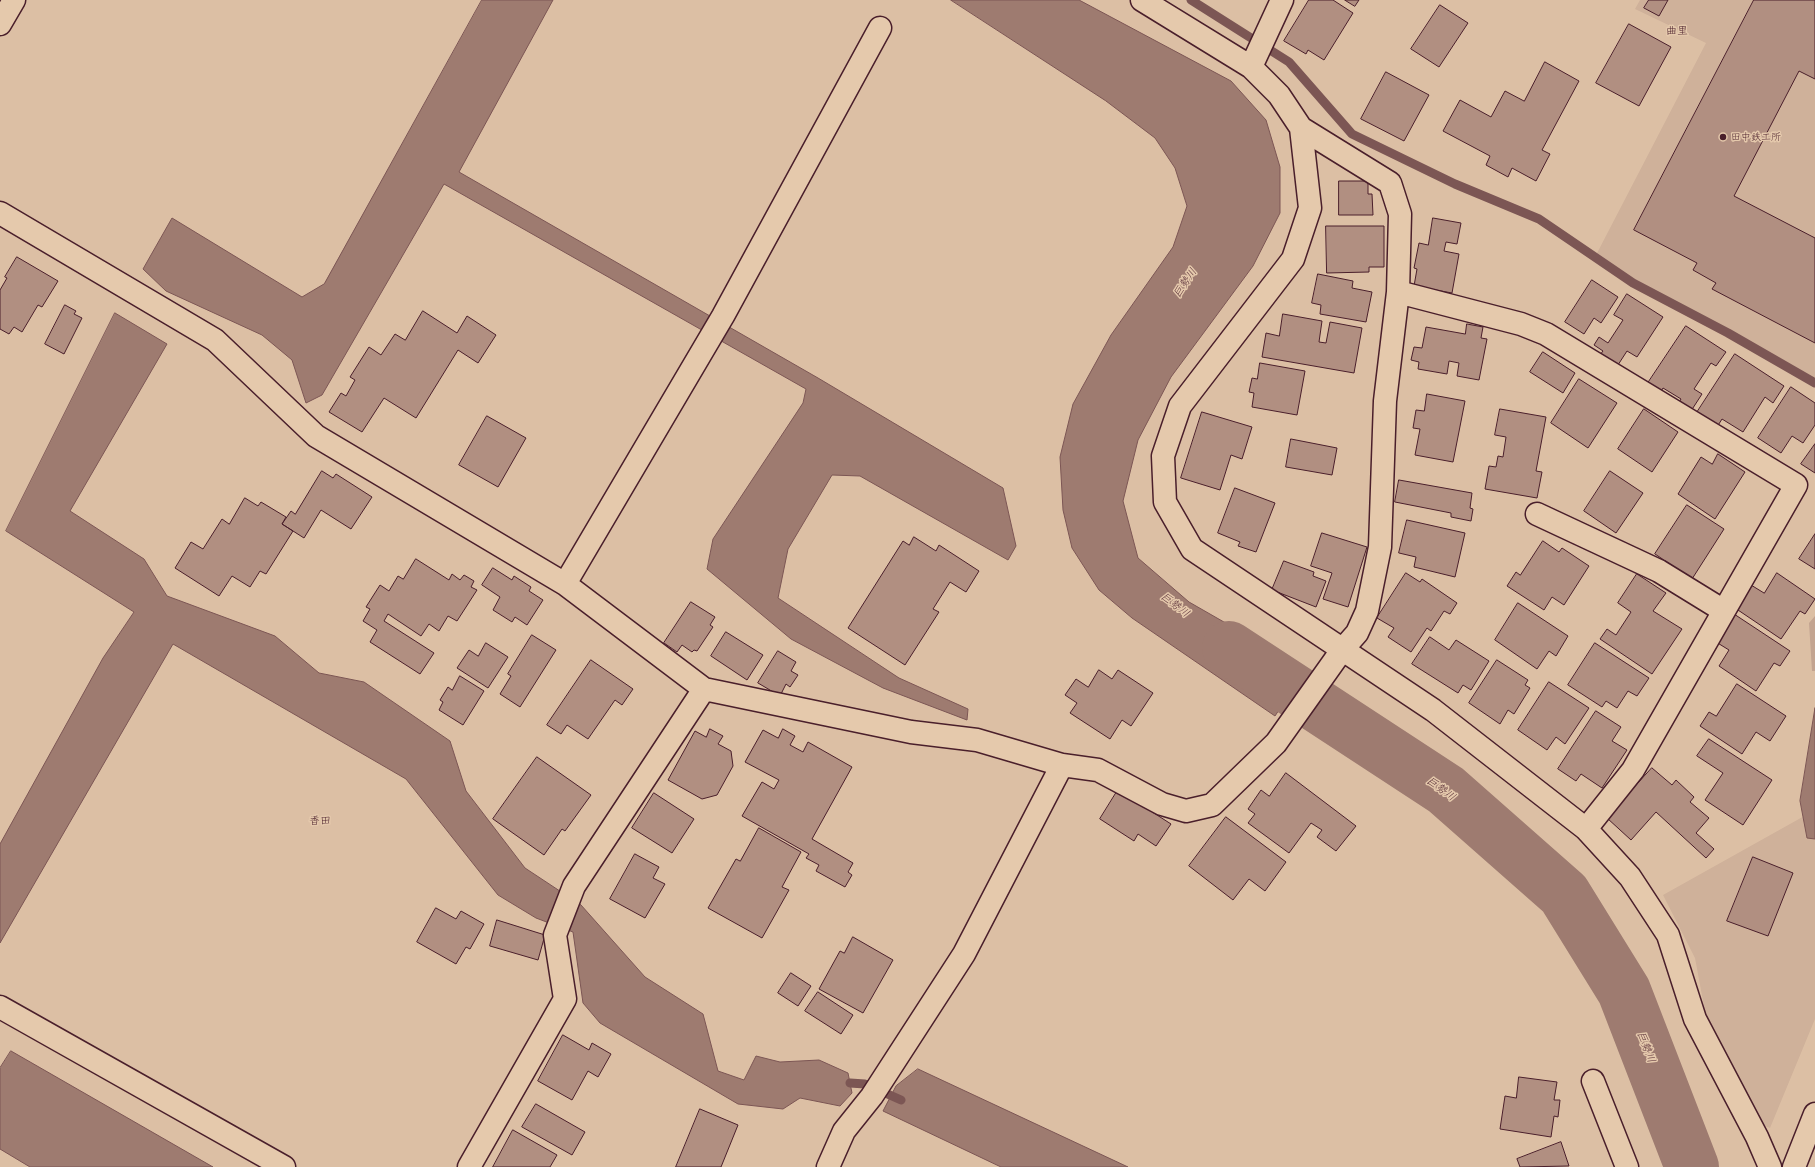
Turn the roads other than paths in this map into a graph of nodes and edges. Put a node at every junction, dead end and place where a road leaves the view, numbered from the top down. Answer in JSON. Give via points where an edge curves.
{"nodes":[{"id":1,"x":14,"y":0,"type":"edge"},
{"id":2,"x":1142,"y":0,"type":"edge"},
{"id":3,"x":1282,"y":0,"type":"edge"},
{"id":4,"x":0,"y":24,"type":"edge"},
{"id":5,"x":880,"y":28,"type":"dead end"},
{"id":6,"x":1254,"y":60,"type":"junction"},
{"id":7,"x":1301,"y":128,"type":"junction"},
{"id":8,"x":0,"y":213,"type":"edge"},
{"id":9,"x":1398,"y":292,"type":"junction"},
{"id":10,"x":1538,"y":514,"type":"dead end"},
{"id":11,"x":565,"y":584,"type":"junction"},
{"id":12,"x":1724,"y":611,"type":"junction"},
{"id":13,"x":1342,"y":650,"type":"junction"},
{"id":14,"x":704,"y":689,"type":"junction"},
{"id":15,"x":1062,"y":765,"type":"junction"},
{"id":16,"x":1586,"y":828,"type":"junction"},
{"id":17,"x":0,"y":1007,"type":"edge"},
{"id":18,"x":1593,"y":1081,"type":"dead end"},
{"id":19,"x":1815,"y":1114,"type":"edge"},
{"id":20,"x":284,"y":1167,"type":"edge"},
{"id":21,"x":468,"y":1167,"type":"edge"},
{"id":22,"x":828,"y":1167,"type":"edge"},
{"id":23,"x":1627,"y":1167,"type":"edge"},
{"id":24,"x":1770,"y":1167,"type":"edge"},
{"id":25,"x":1794,"y":1167,"type":"edge"}],
"edges":[{"from":1,"to":4,"type":"street"},
{"from":2,"to":6,"type":"street"},
{"from":3,"to":6,"type":"street"},
{"from":5,"to":11,"type":"street","via":[[709,341]]},
{"from":6,"to":7,"type":"street"},
{"from":7,"to":9,"type":"street","via":[[1390,183],[1400,214]]},
{"from":7,"to":13,"type":"street","via":[[1310,208],[1293,259],[1180,406],[1163,456],[1165,502],[1192,549]]},
{"from":8,"to":11,"type":"street","via":[[215,340],[316,436]]},
{"from":9,"to":12,"type":"street","via":[[1521,324],[1546,334],[1796,485]]},
{"from":9,"to":13,"type":"street","via":[[1385,402],[1380,547],[1367,611],[1357,633]]},
{"from":10,"to":12,"type":"street","via":[[1659,572]]},
{"from":11,"to":14,"type":"street"},
{"from":12,"to":16,"type":"street","via":[[1633,770]]},
{"from":13,"to":15,"type":"street","via":[[1276,742],[1212,805],[1186,811],[1162,804],[1098,770]]},
{"from":13,"to":16,"type":"street","via":[[1433,710]]},
{"from":14,"to":15,"type":"street","via":[[911,732],[977,740]]},
{"from":14,"to":21,"type":"street","via":[[574,886],[555,935],[565,999]]},
{"from":15,"to":22,"type":"street","via":[[964,954],[877,1088],[844,1131]]},
{"from":16,"to":24,"type":"street","via":[[1630,877],[1668,936],[1695,1020],[1757,1137]]},
{"from":17,"to":20,"type":"street"},
{"from":18,"to":23,"type":"street"},
{"from":19,"to":25,"type":"street"}]}
